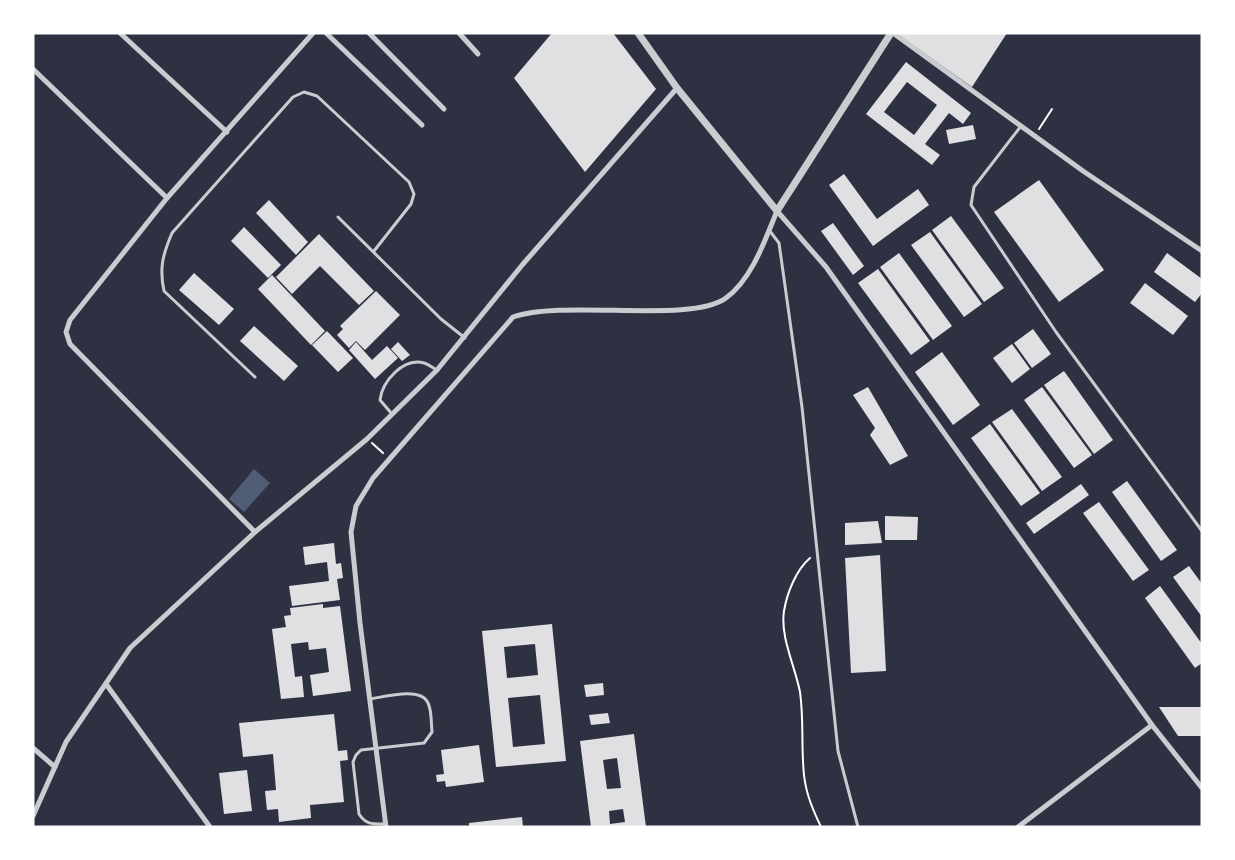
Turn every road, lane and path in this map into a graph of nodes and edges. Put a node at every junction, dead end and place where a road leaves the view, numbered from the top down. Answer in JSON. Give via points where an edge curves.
{"nodes":[{"id":1,"x":120,"y":33,"type":"edge"},
{"id":2,"x":313,"y":33,"type":"edge"},
{"id":3,"x":326,"y":33,"type":"edge"},
{"id":4,"x":369,"y":33,"type":"edge"},
{"id":5,"x":459,"y":33,"type":"edge"},
{"id":6,"x":638,"y":33,"type":"edge"},
{"id":7,"x":892,"y":33,"type":"edge"},
{"id":8,"x":478,"y":54,"type":"dead end"},
{"id":9,"x":33,"y":69,"type":"edge"},
{"id":10,"x":677,"y":88,"type":"junction"},
{"id":11,"x":1052,"y":109,"type":"dead end"},
{"id":12,"x":444,"y":110,"type":"dead end"},
{"id":13,"x":422,"y":125,"type":"dead end"},
{"id":14,"x":1021,"y":126,"type":"junction"},
{"id":15,"x":227,"y":132,"type":"junction"},
{"id":16,"x":1034,"y":136,"type":"junction"},
{"id":17,"x":167,"y":198,"type":"junction"},
{"id":18,"x":777,"y":211,"type":"junction"},
{"id":19,"x":338,"y":217,"type":"dead end"},
{"id":20,"x":769,"y":230,"type":"junction"},
{"id":21,"x":374,"y":251,"type":"junction"},
{"id":22,"x":1202,"y":251,"type":"edge"},
{"id":23,"x":465,"y":338,"type":"junction"},
{"id":24,"x":437,"y":370,"type":"junction"},
{"id":25,"x":255,"y":377,"type":"dead end"},
{"id":26,"x":393,"y":414,"type":"junction"},
{"id":27,"x":367,"y":439,"type":"junction"},
{"id":28,"x":390,"y":459,"type":"junction"},
{"id":29,"x":1202,"y":531,"type":"edge"},
{"id":30,"x":255,"y":532,"type":"junction"},
{"id":31,"x":817,"y":553,"type":"junction"},
{"id":32,"x":106,"y":684,"type":"junction"},
{"id":33,"x":370,"y":699,"type":"junction"},
{"id":34,"x":1152,"y":725,"type":"junction"},
{"id":35,"x":33,"y":748,"type":"edge"},
{"id":36,"x":377,"y":748,"type":"junction"},
{"id":37,"x":55,"y":767,"type":"junction"},
{"id":38,"x":1202,"y":788,"type":"edge"},
{"id":39,"x":33,"y":816,"type":"edge"},
{"id":40,"x":386,"y":825,"type":"edge"},
{"id":41,"x":210,"y":827,"type":"edge"},
{"id":42,"x":821,"y":827,"type":"edge"},
{"id":43,"x":858,"y":827,"type":"edge"},
{"id":44,"x":1018,"y":827,"type":"edge"}],
"edges":[{"from":1,"to":15,"type":"street"},
{"from":2,"to":15,"type":"street"},
{"from":3,"to":13,"type":"street"},
{"from":4,"to":12,"type":"street"},
{"from":5,"to":8,"type":"street"},
{"from":6,"to":10,"type":"street"},
{"from":7,"to":14,"type":"street"},
{"from":7,"to":18,"type":"street"},
{"from":9,"to":17,"type":"street"},
{"from":10,"to":18,"type":"street"},
{"from":10,"to":23,"type":"street","via":[[523,264]]},
{"from":11,"to":16,"type":"path"},
{"from":14,"to":16,"type":"street"},
{"from":14,"to":29,"type":"lane","via":[[974,187],[971,205],[1056,332]]},
{"from":15,"to":17,"type":"street"},
{"from":16,"to":22,"type":"street"},
{"from":17,"to":30,"type":"street","via":[[70,320],[66,332],[70,344]]},
{"from":18,"to":20,"type":"street"},
{"from":18,"to":34,"type":"street","via":[[826,267]]},
{"from":19,"to":21,"type":"lane"},
{"from":20,"to":28,"type":"street","via":[[740,284],[711,306],[527,312],[513,317]]},
{"from":20,"to":31,"type":"lane","via":[[779,243]]},
{"from":21,"to":23,"type":"lane"},
{"from":21,"to":25,"type":"lane","via":[[411,204],[414,194],[410,182],[317,96],[304,92],[293,97],[172,233],[162,255],[160,274],[164,291]]},
{"from":23,"to":24,"type":"street"},
{"from":24,"to":26,"type":"street"},
{"from":24,"to":26,"type":"lane","via":[[423,363],[411,363],[398,370],[382,387],[380,400]]},
{"from":26,"to":27,"type":"street"},
{"from":27,"to":28,"type":"path"},
{"from":27,"to":30,"type":"street"},
{"from":28,"to":33,"type":"street","via":[[356,506],[351,532]]},
{"from":30,"to":32,"type":"street","via":[[130,648]]},
{"from":31,"to":42,"type":"path","via":[[799,569],[784,611],[784,629],[799,690],[809,801]]},
{"from":31,"to":43,"type":"lane","via":[[838,751]]},
{"from":32,"to":37,"type":"street","via":[[66,742]]},
{"from":32,"to":41,"type":"street"},
{"from":33,"to":36,"type":"street"},
{"from":33,"to":36,"type":"lane","via":[[416,694],[425,697],[429,704],[430,738],[424,743]]},
{"from":34,"to":38,"type":"street"},
{"from":34,"to":44,"type":"street"},
{"from":35,"to":37,"type":"street"},
{"from":36,"to":40,"type":"street"},
{"from":36,"to":40,"type":"lane","via":[[361,750],[353,762],[359,814],[370,824]]},
{"from":37,"to":39,"type":"street"}]}
